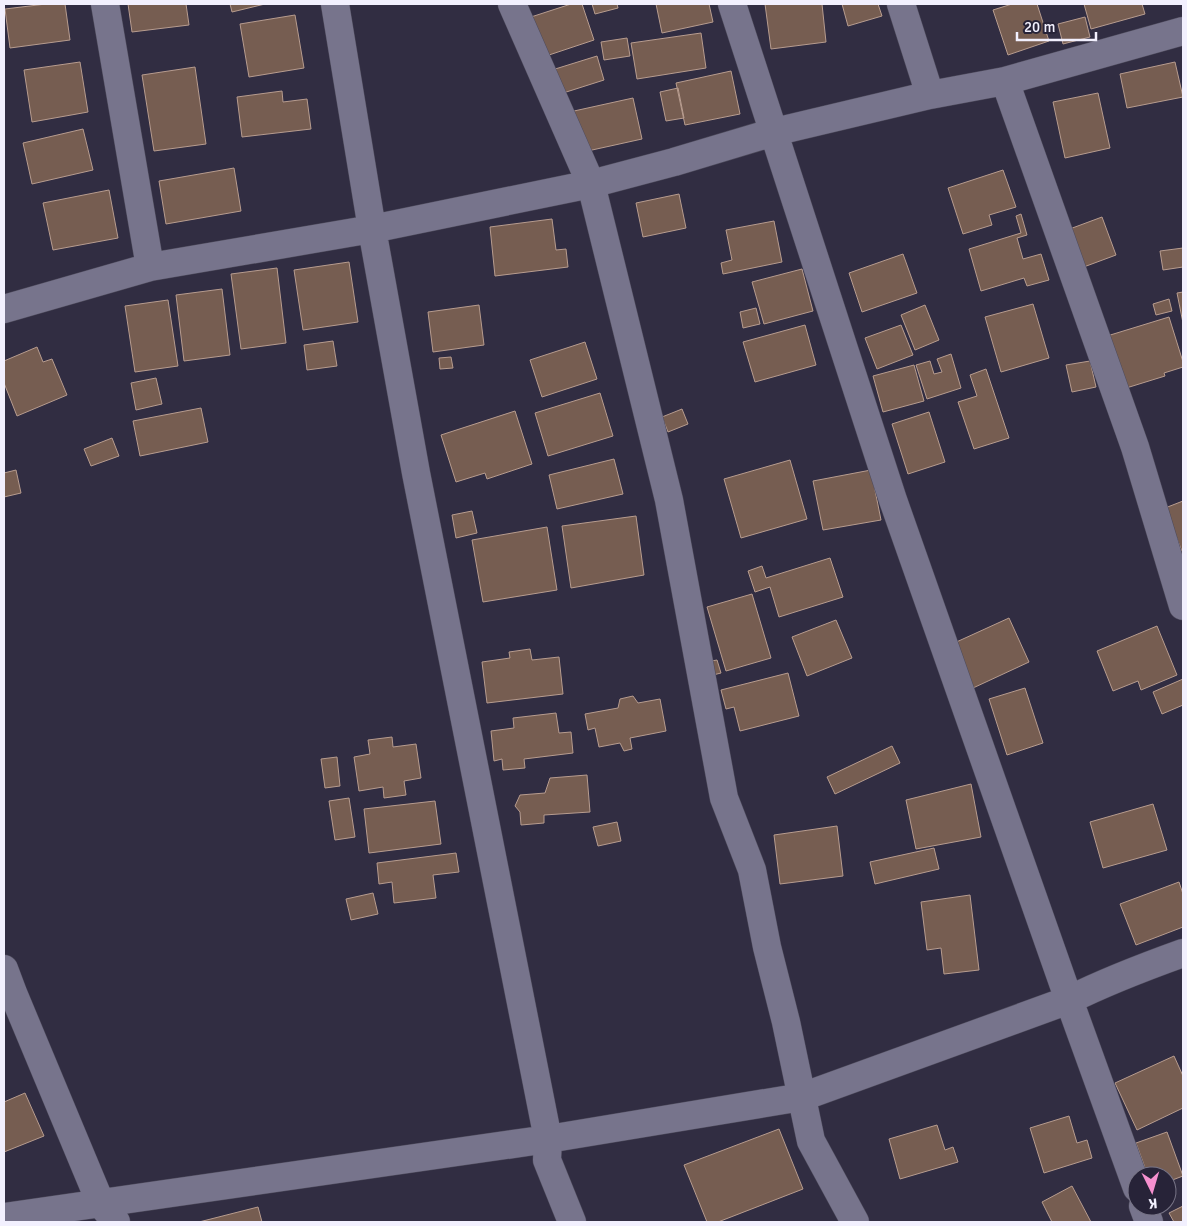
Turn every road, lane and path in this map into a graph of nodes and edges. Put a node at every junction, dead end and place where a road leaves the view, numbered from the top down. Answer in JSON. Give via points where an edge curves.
{"nodes":[{"id":1,"x":105,"y":4,"type":"edge"},
{"id":2,"x":335,"y":4,"type":"edge"},
{"id":3,"x":512,"y":4,"type":"edge"},
{"id":4,"x":732,"y":4,"type":"edge"},
{"id":5,"x":901,"y":4,"type":"edge"},
{"id":6,"x":1183,"y":31,"type":"edge"},
{"id":7,"x":1004,"y":81,"type":"junction"},
{"id":8,"x":930,"y":95,"type":"junction"},
{"id":9,"x":774,"y":132,"type":"junction"},
{"id":10,"x":591,"y":184,"type":"junction"},
{"id":11,"x":372,"y":228,"type":"junction"},
{"id":12,"x":150,"y":267,"type":"junction"},
{"id":13,"x":4,"y":309,"type":"edge"},
{"id":14,"x":1183,"y":606,"type":"edge"},
{"id":15,"x":1183,"y":953,"type":"edge"},
{"id":16,"x":7,"y":986,"type":"edge"},
{"id":17,"x":1069,"y":1000,"type":"junction"},
{"id":18,"x":802,"y":1097,"type":"junction"},
{"id":19,"x":548,"y":1138,"type":"junction"},
{"id":20,"x":1129,"y":1166,"type":"edge"},
{"id":21,"x":109,"y":1213,"type":"edge"},
{"id":22,"x":4,"y":1217,"type":"edge"},
{"id":23,"x":572,"y":1222,"type":"edge"},
{"id":24,"x":855,"y":1222,"type":"edge"}],
"edges":[{"from":1,"to":12,"type":"street"},
{"from":2,"to":11,"type":"street"},
{"from":3,"to":10,"type":"street"},
{"from":4,"to":9,"type":"street"},
{"from":5,"to":8,"type":"street"},
{"from":6,"to":7,"type":"street"},
{"from":7,"to":8,"type":"street"},
{"from":7,"to":14,"type":"street","via":[[1135,447]]},
{"from":8,"to":9,"type":"street"},
{"from":9,"to":10,"type":"street"},
{"from":9,"to":17,"type":"street","via":[[893,500]]},
{"from":10,"to":11,"type":"street"},
{"from":10,"to":18,"type":"street","via":[[669,500],[724,798],[752,870]]},
{"from":11,"to":12,"type":"street"},
{"from":11,"to":19,"type":"street","via":[[416,473]]},
{"from":12,"to":13,"type":"street"},
{"from":15,"to":17,"type":"street","via":[[1140,968]]},
{"from":16,"to":21,"type":"street"},
{"from":17,"to":18,"type":"street"},
{"from":17,"to":20,"type":"street"},
{"from":18,"to":19,"type":"street"},
{"from":18,"to":24,"type":"street","via":[[811,1140]]},
{"from":19,"to":21,"type":"street"},
{"from":19,"to":23,"type":"street","via":[[547,1160]]},
{"from":21,"to":22,"type":"street"}]}
